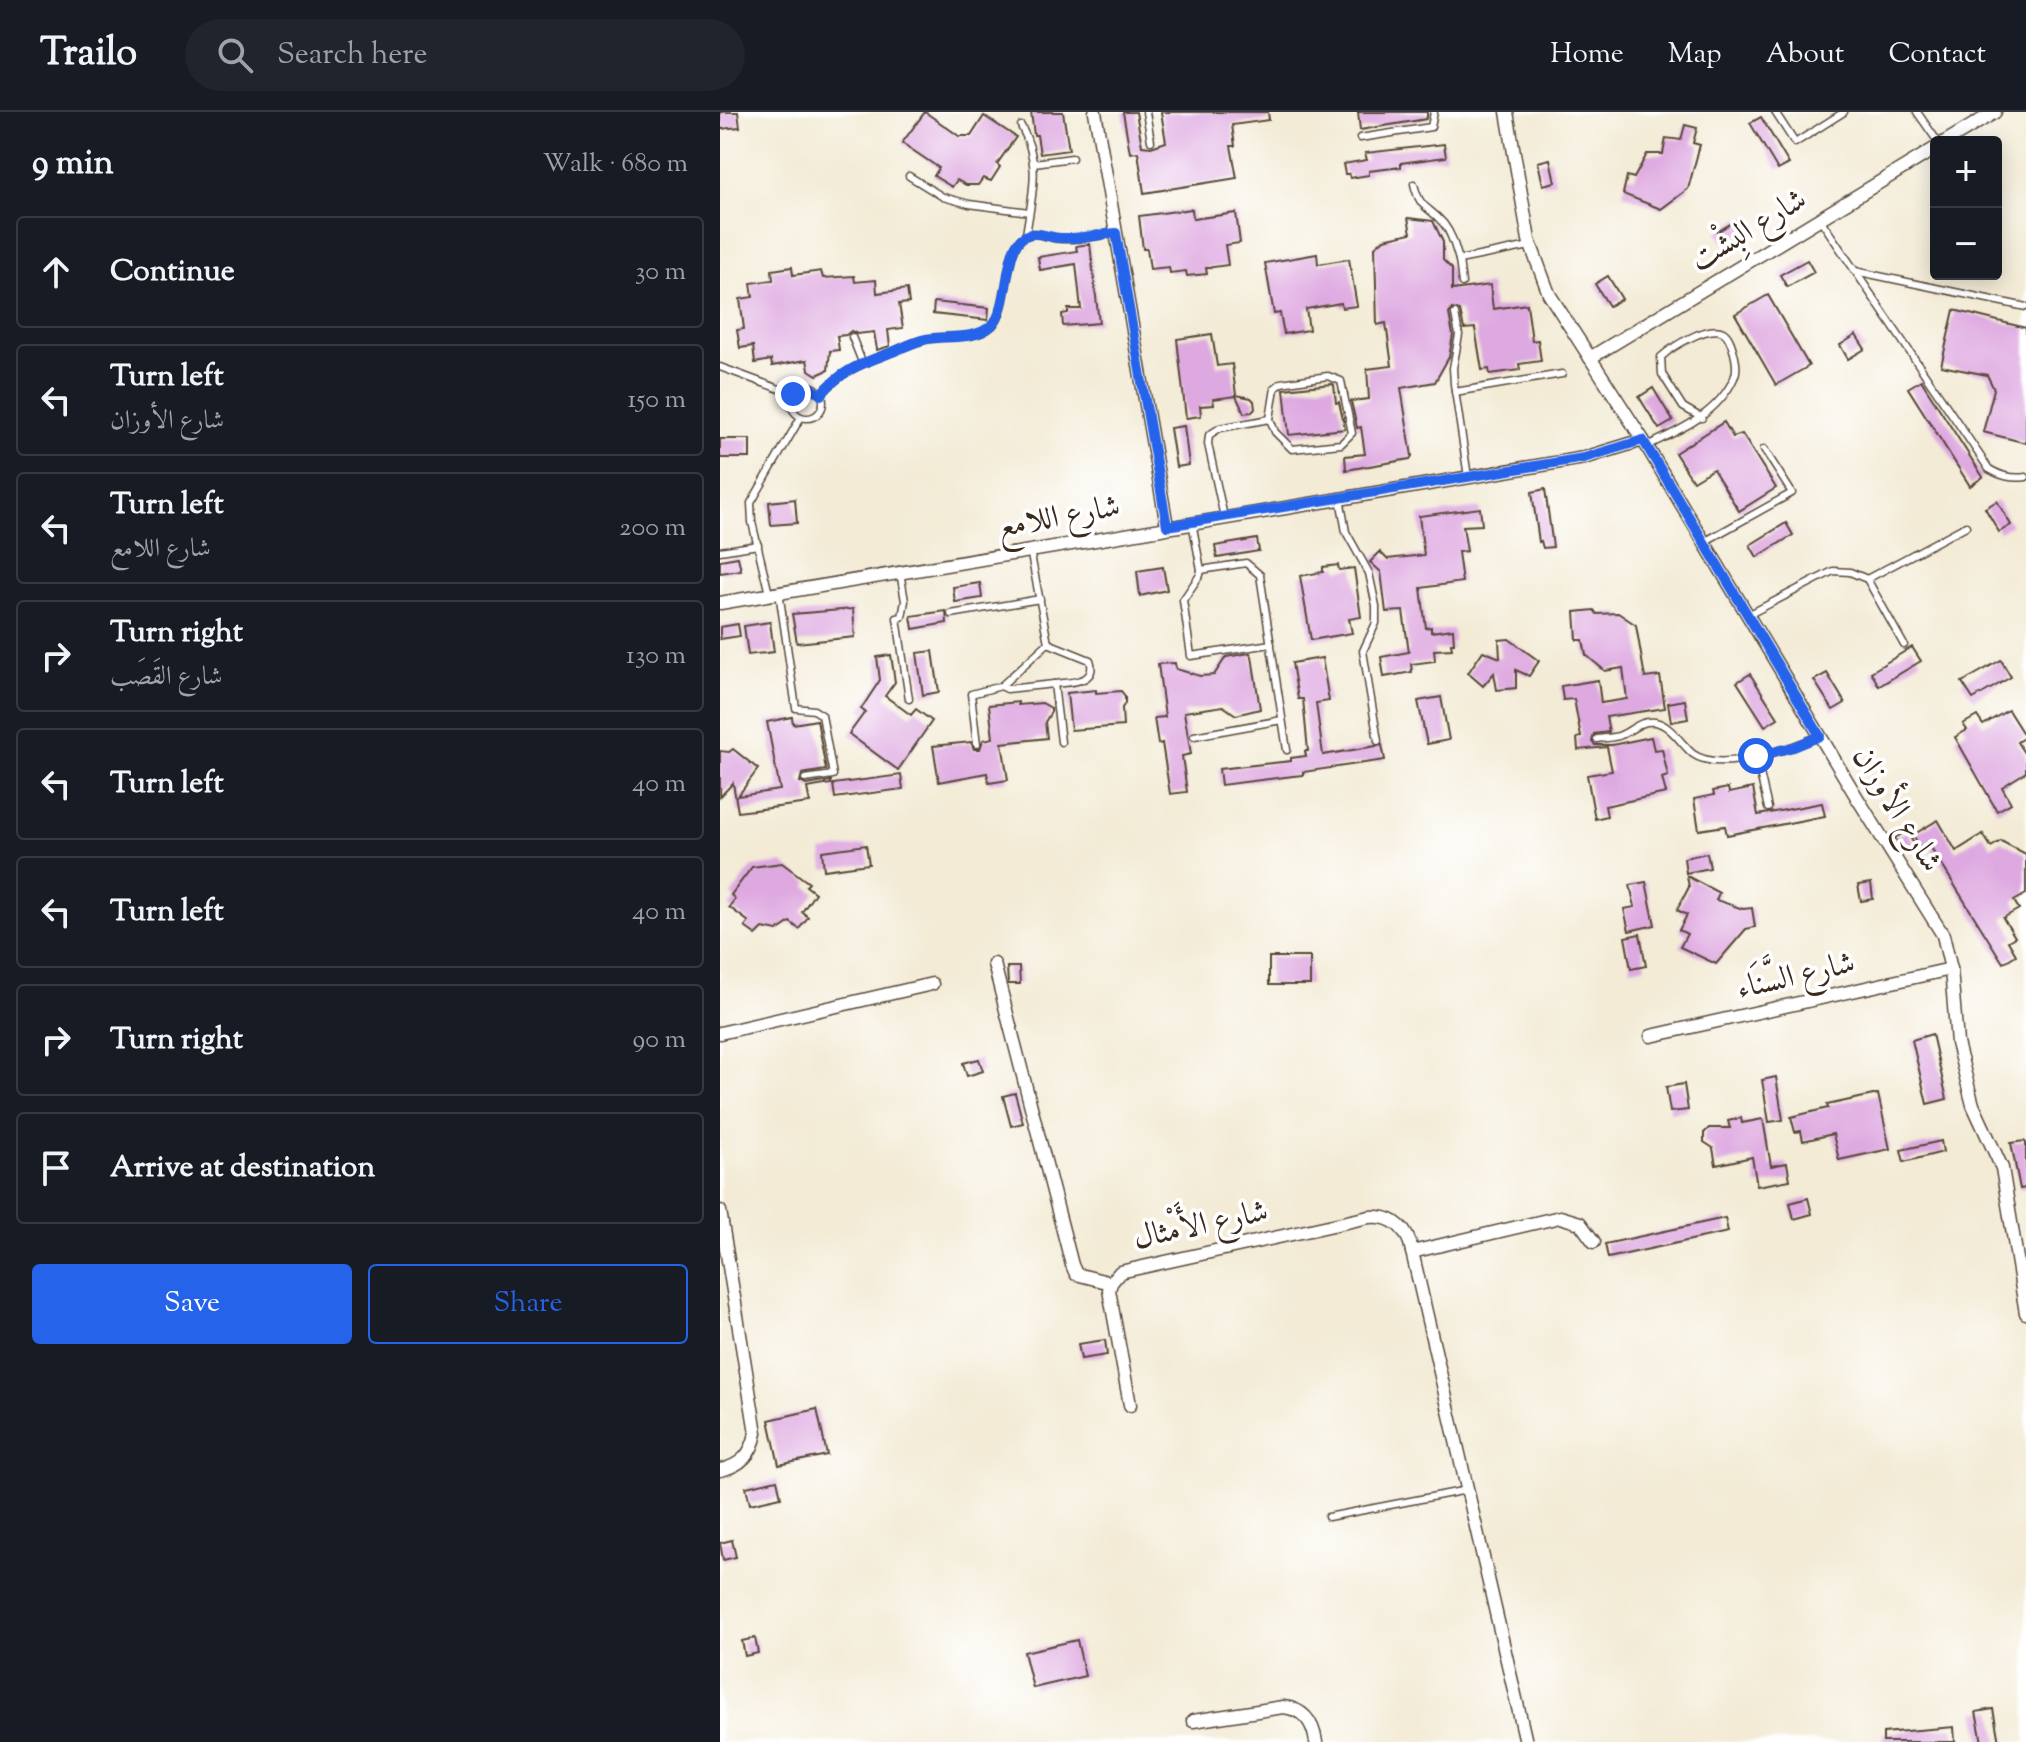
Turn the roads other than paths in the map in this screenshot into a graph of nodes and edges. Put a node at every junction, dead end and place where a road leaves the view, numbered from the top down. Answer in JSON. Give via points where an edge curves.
{"nodes":[{"id":1,"x":1095,"y":112,"type":"edge"},
{"id":2,"x":1146,"y":112,"type":"edge"},
{"id":3,"x":1434,"y":112,"type":"edge"},
{"id":4,"x":1507,"y":112,"type":"edge"},
{"id":5,"x":1775,"y":112,"type":"edge"},
{"id":6,"x":1844,"y":112,"type":"edge"},
{"id":7,"x":1917,"y":112,"type":"edge"},
{"id":8,"x":1995,"y":112,"type":"edge"},
{"id":9,"x":1021,"y":126,"type":"dead end"},
{"id":10,"x":1934,"y":136,"type":"edge"},
{"id":11,"x":1955,"y":136,"type":"edge"},
{"id":12,"x":1360,"y":138,"type":"dead end"},
{"id":13,"x":1151,"y":141,"type":"dead end"},
{"id":14,"x":1930,"y":152,"type":"edge"},
{"id":15,"x":1072,"y":158,"type":"dead end"},
{"id":16,"x":1034,"y":163,"type":"junction"},
{"id":17,"x":909,"y":176,"type":"dead end"},
{"id":18,"x":1414,"y":184,"type":"dead end"},
{"id":19,"x":1029,"y":212,"type":"junction"},
{"id":20,"x":1820,"y":219,"type":"junction"},
{"id":21,"x":1116,"y":233,"type":"junction"},
{"id":22,"x":1026,"y":235,"type":"junction"},
{"id":23,"x":1530,"y":246,"type":"junction"},
{"id":24,"x":1459,"y":260,"type":"junction"},
{"id":25,"x":1855,"y":271,"type":"junction"},
{"id":26,"x":1462,"y":283,"type":"dead end"},
{"id":27,"x":2026,"y":307,"type":"edge"},
{"id":28,"x":1455,"y":314,"type":"dead end"},
{"id":29,"x":852,"y":337,"type":"dead end"},
{"id":30,"x":1590,"y":358,"type":"junction"},
{"id":31,"x":862,"y":362,"type":"junction"},
{"id":32,"x":720,"y":367,"type":"edge"},
{"id":33,"x":1562,"y":374,"type":"dead end"},
{"id":34,"x":1455,"y":392,"type":"junction"},
{"id":35,"x":793,"y":394,"type":"junction"},
{"id":36,"x":821,"y":395,"type":"junction"},
{"id":37,"x":801,"y":417,"type":"junction"},
{"id":38,"x":1702,"y":418,"type":"junction"},
{"id":39,"x":1270,"y":419,"type":"junction"},
{"id":40,"x":1645,"y":443,"type":"junction"},
{"id":41,"x":1764,"y":449,"type":"dead end"},
{"id":42,"x":1468,"y":477,"type":"junction"},
{"id":43,"x":2026,"y":477,"type":"edge"},
{"id":44,"x":1340,"y":498,"type":"junction"},
{"id":45,"x":1224,"y":517,"type":"junction"},
{"id":46,"x":1192,"y":522,"type":"junction"},
{"id":47,"x":1167,"y":526,"type":"junction"},
{"id":48,"x":1966,"y":526,"type":"dead end"},
{"id":49,"x":1704,"y":542,"type":"junction"},
{"id":50,"x":758,"y":545,"type":"junction"},
{"id":51,"x":1030,"y":550,"type":"junction"},
{"id":52,"x":720,"y":551,"type":"edge"},
{"id":53,"x":1201,"y":570,"type":"junction"},
{"id":54,"x":900,"y":572,"type":"junction"},
{"id":55,"x":1867,"y":579,"type":"junction"},
{"id":56,"x":774,"y":593,"type":"junction"},
{"id":57,"x":1040,"y":599,"type":"junction"},
{"id":58,"x":720,"y":603,"type":"edge"},
{"id":59,"x":951,"y":614,"type":"dead end"},
{"id":60,"x":1748,"y":615,"type":"junction"},
{"id":61,"x":1048,"y":643,"type":"junction"},
{"id":62,"x":1271,"y":644,"type":"junction"},
{"id":63,"x":1904,"y":645,"type":"dead end"},
{"id":64,"x":1054,"y":684,"type":"junction"},
{"id":65,"x":1001,"y":686,"type":"junction"},
{"id":66,"x":909,"y":699,"type":"dead end"},
{"id":67,"x":1282,"y":720,"type":"junction"},
{"id":68,"x":1194,"y":736,"type":"dead end"},
{"id":69,"x":1820,"y":736,"type":"junction"},
{"id":70,"x":1597,"y":739,"type":"dead end"},
{"id":71,"x":1378,"y":741,"type":"dead end"},
{"id":72,"x":1061,"y":742,"type":"dead end"},
{"id":73,"x":977,"y":744,"type":"dead end"},
{"id":74,"x":1287,"y":750,"type":"dead end"},
{"id":75,"x":1756,"y":756,"type":"junction"},
{"id":76,"x":805,"y":779,"type":"dead end"},
{"id":77,"x":1768,"y":808,"type":"dead end"},
{"id":78,"x":994,"y":964,"type":"dead end"},
{"id":79,"x":1951,"y":969,"type":"junction"},
{"id":80,"x":932,"y":984,"type":"dead end"},
{"id":81,"x":720,"y":1033,"type":"edge"},
{"id":82,"x":1651,"y":1036,"type":"dead end"},
{"id":83,"x":720,"y":1211,"type":"edge"},
{"id":84,"x":1594,"y":1242,"type":"dead end"},
{"id":85,"x":1412,"y":1252,"type":"junction"},
{"id":86,"x":724,"y":1264,"type":"edge"},
{"id":87,"x":1111,"y":1283,"type":"junction"},
{"id":88,"x":2026,"y":1313,"type":"edge"},
{"id":89,"x":1130,"y":1405,"type":"dead end"},
{"id":90,"x":720,"y":1470,"type":"edge"},
{"id":91,"x":1467,"y":1490,"type":"junction"},
{"id":92,"x":1328,"y":1517,"type":"dead end"},
{"id":93,"x":1193,"y":1721,"type":"dead end"},
{"id":94,"x":1316,"y":1742,"type":"edge"},
{"id":95,"x":1526,"y":1742,"type":"edge"}],
"edges":[{"from":1,"to":21,"type":"street"},
{"from":2,"to":13,"type":"lane"},
{"from":3,"to":12,"type":"lane","via":[[1431,127]]},
{"from":4,"to":23,"type":"street","name":"شارع الأوزان"},
{"from":5,"to":6,"type":"lane","via":[[1795,143]]},
{"from":7,"to":10,"type":"lane"},
{"from":8,"to":11,"type":"street"},
{"from":9,"to":16,"type":"lane"},
{"from":14,"to":20,"type":"street","name":"شارع البِشْت"},
{"from":15,"to":16,"type":"lane"},
{"from":16,"to":19,"type":"lane"},
{"from":17,"to":19,"type":"lane","via":[[943,197]]},
{"from":18,"to":24,"type":"lane","via":[[1418,202],[1450,233]]},
{"from":19,"to":22,"type":"lane"},
{"from":20,"to":25,"type":"lane"},
{"from":20,"to":30,"type":"street","name":"شارع البِشْت"},
{"from":21,"to":22,"type":"lane","via":[[1062,239]]},
{"from":21,"to":47,"type":"street"},
{"from":22,"to":31,"type":"lane","via":[[1015,250],[1000,314],[989,328],[973,335],[928,339]]},
{"from":23,"to":24,"type":"lane"},
{"from":23,"to":30,"type":"street","name":"شارع الأوزان","via":[[1549,294]]},
{"from":24,"to":26,"type":"lane"},
{"from":25,"to":27,"type":"lane"},
{"from":25,"to":43,"type":"lane","via":[[1989,469],[2002,476]]},
{"from":28,"to":34,"type":"lane"},
{"from":29,"to":31,"type":"lane"},
{"from":30,"to":40,"type":"street","name":"شارع الأوزان"},
{"from":31,"to":36,"type":"lane"},
{"from":32,"to":35,"type":"lane"},
{"from":33,"to":34,"type":"lane"},
{"from":34,"to":42,"type":"lane"},
{"from":35,"to":36,"type":"lane","via":[[809,386]]},
{"from":35,"to":37,"type":"lane","via":[[791,406]]},
{"from":36,"to":37,"type":"lane","via":[[817,414]]},
{"from":37,"to":50,"type":"lane","via":[[751,503]]},
{"from":38,"to":38,"type":"lane","via":[[1736,372],[1732,346],[1720,330],[1706,331],[1661,357],[1662,374],[1683,407]]},
{"from":38,"to":40,"type":"lane"},
{"from":39,"to":39,"type":"lane","via":[[1272,397],[1281,383],[1336,378],[1352,433],[1341,444],[1292,449]]},
{"from":39,"to":45,"type":"lane","via":[[1209,435]]},
{"from":40,"to":42,"type":"street","name":"شارع اللامع"},
{"from":40,"to":49,"type":"street","name":"شارع الأوزان"},
{"from":41,"to":49,"type":"lane","via":[[1792,493]]},
{"from":42,"to":44,"type":"street","name":"شارع اللامع"},
{"from":44,"to":45,"type":"street","name":"شارع اللامع"},
{"from":44,"to":71,"type":"lane","via":[[1346,532],[1369,573],[1376,606],[1376,623],[1363,651]]},
{"from":45,"to":46,"type":"street","name":"شارع اللامع"},
{"from":46,"to":47,"type":"street","name":"شارع اللامع"},
{"from":46,"to":53,"type":"lane"},
{"from":47,"to":51,"type":"street","name":"شارع اللامع"},
{"from":48,"to":55,"type":"lane"},
{"from":49,"to":60,"type":"street","name":"شارع الأوزان"},
{"from":50,"to":52,"type":"lane"},
{"from":50,"to":56,"type":"lane"},
{"from":51,"to":54,"type":"street","name":"شارع اللامع"},
{"from":51,"to":57,"type":"lane"},
{"from":53,"to":62,"type":"lane","via":[[1238,562],[1258,571]]},
{"from":53,"to":62,"type":"lane","via":[[1183,600],[1191,656]]},
{"from":54,"to":56,"type":"street","name":"شارع اللامع"},
{"from":54,"to":66,"type":"lane","via":[[905,609],[897,618]]},
{"from":55,"to":60,"type":"lane","via":[[1833,571]]},
{"from":55,"to":63,"type":"lane"},
{"from":56,"to":58,"type":"street","name":"شارع اللامع"},
{"from":56,"to":76,"type":"lane","via":[[796,708],[822,715],[833,775]]},
{"from":57,"to":59,"type":"lane"},
{"from":57,"to":61,"type":"lane"},
{"from":60,"to":69,"type":"street","name":"شارع الأوزان"},
{"from":61,"to":64,"type":"lane","via":[[1090,660],[1093,669],[1087,679]]},
{"from":61,"to":65,"type":"lane"},
{"from":62,"to":67,"type":"lane"},
{"from":64,"to":65,"type":"lane"},
{"from":64,"to":72,"type":"lane"},
{"from":65,"to":73,"type":"lane","via":[[971,694]]},
{"from":67,"to":68,"type":"lane"},
{"from":67,"to":74,"type":"lane"},
{"from":69,"to":75,"type":"lane"},
{"from":69,"to":79,"type":"street","name":"شارع الأوزان","via":[[1943,935]]},
{"from":70,"to":75,"type":"lane","via":[[1657,722],[1699,758]]},
{"from":75,"to":77,"type":"lane"},
{"from":78,"to":87,"type":"street","via":[[1072,1265],[1083,1278]]},
{"from":79,"to":82,"type":"street","name":"شارع السَّنَاء"},
{"from":79,"to":88,"type":"street","name":"شارع الأوزان","via":[[1959,1053],[1973,1105],[2002,1168]]},
{"from":80,"to":81,"type":"street"},
{"from":83,"to":86,"type":"street"},
{"from":84,"to":85,"type":"street","via":[[1580,1223],[1560,1217]]},
{"from":85,"to":87,"type":"street","name":"شارع الأَمْثال","via":[[1399,1225],[1369,1217],[1126,1268]]},
{"from":85,"to":91,"type":"street","name":"شارع الأَمْثال"},
{"from":86,"to":90,"type":"street","via":[[756,1433],[747,1457]]},
{"from":87,"to":89,"type":"street","name":"شارع الأَمْثال"},
{"from":91,"to":92,"type":"lane"},
{"from":91,"to":95,"type":"street","name":"شارع الأَمْثال"},
{"from":93,"to":94,"type":"street","via":[[1292,1708],[1308,1719]]}]}
